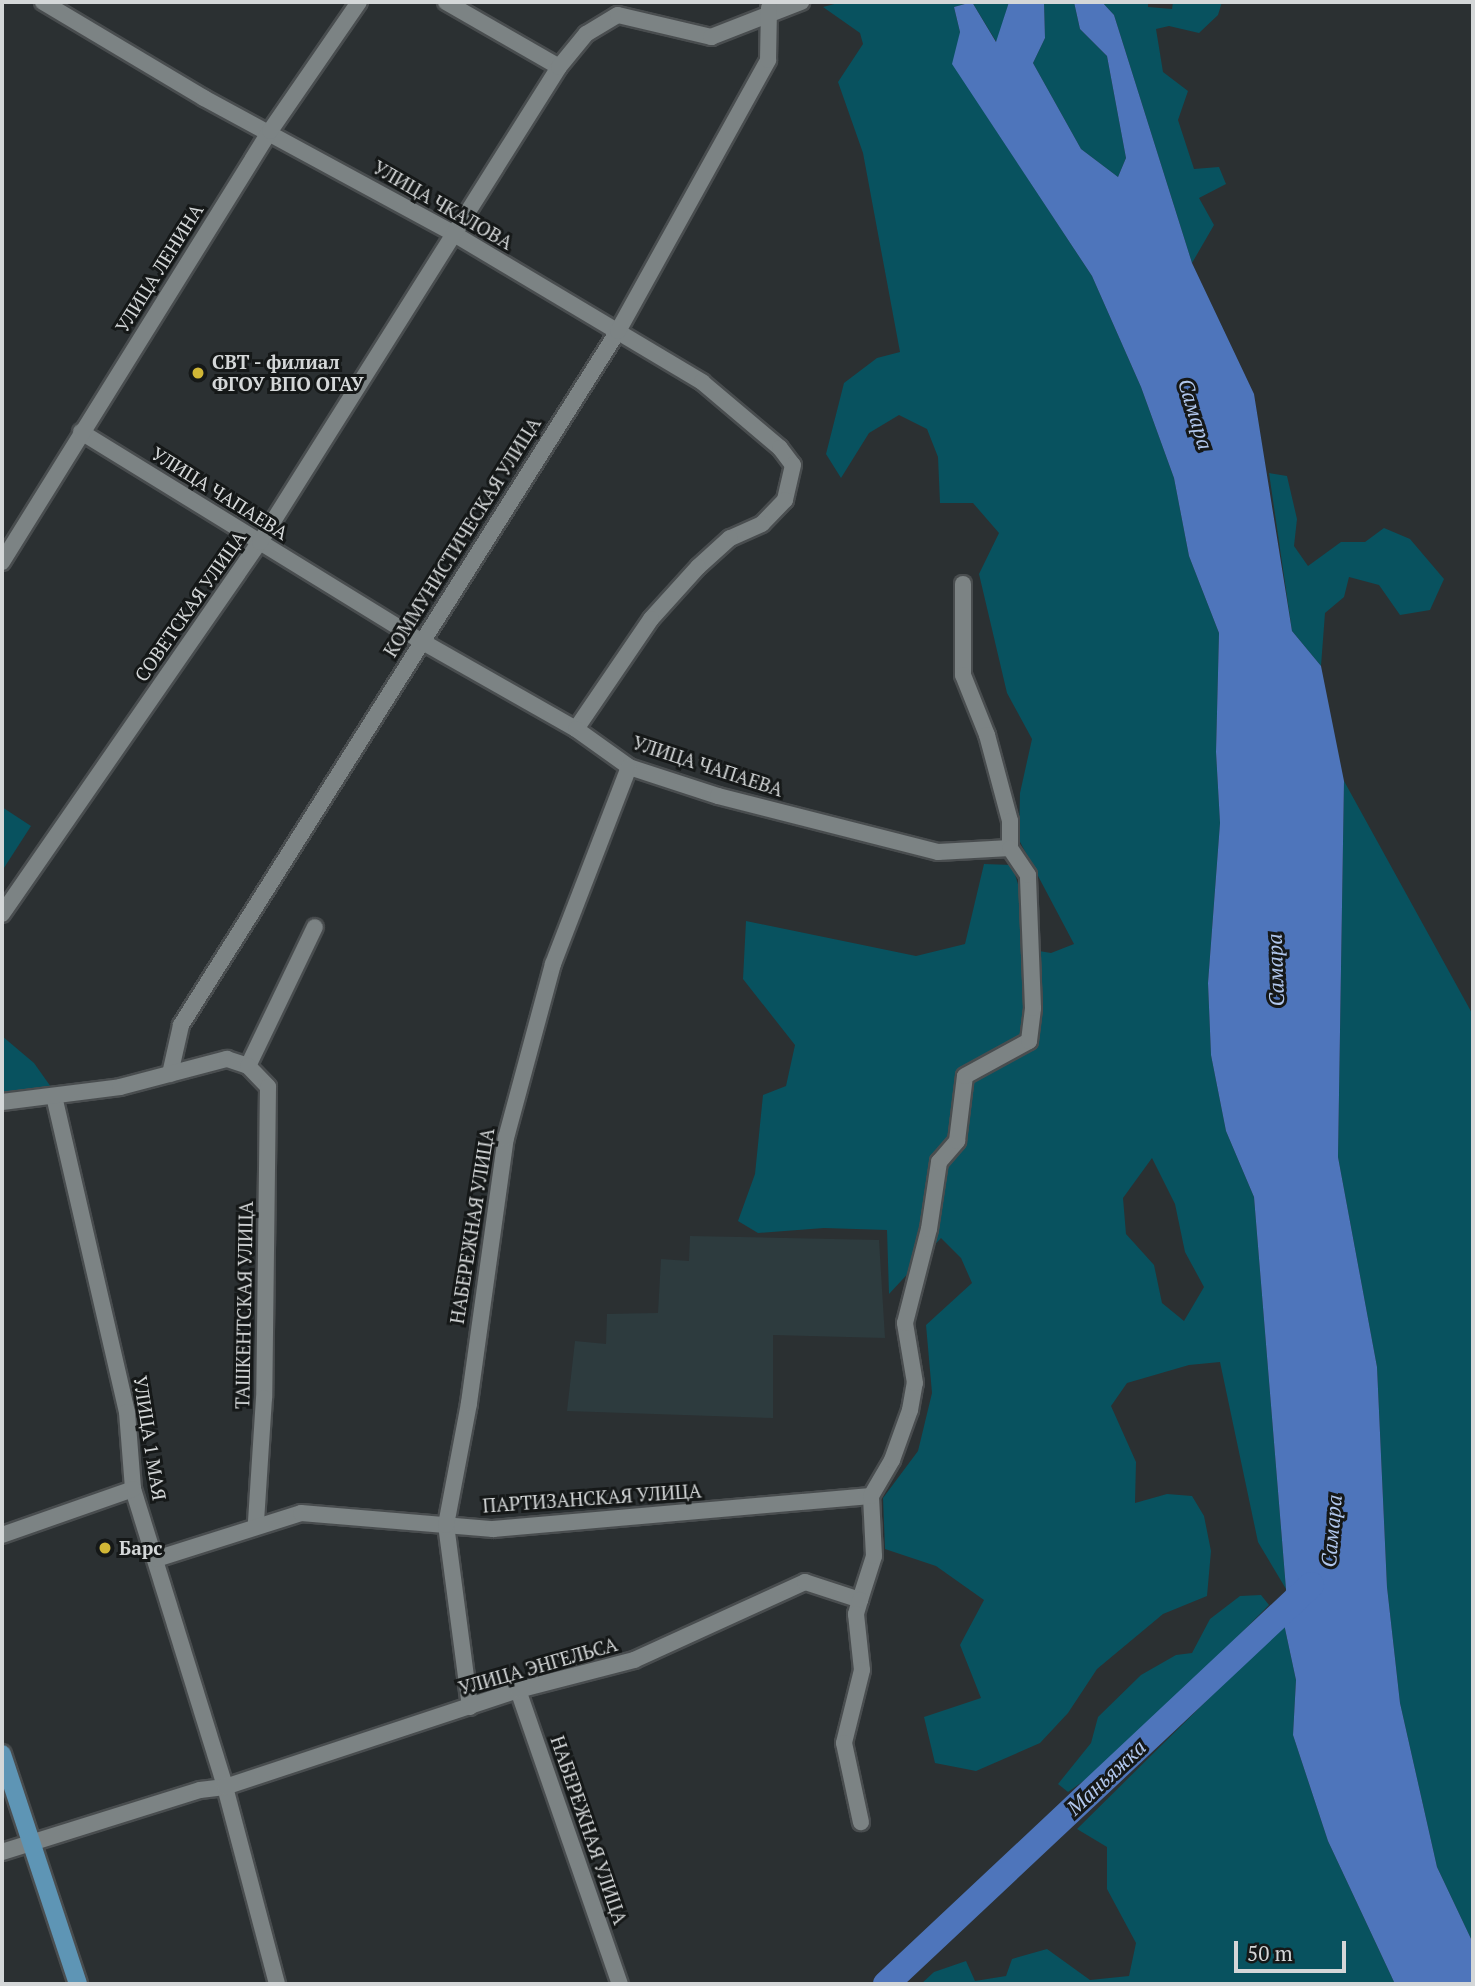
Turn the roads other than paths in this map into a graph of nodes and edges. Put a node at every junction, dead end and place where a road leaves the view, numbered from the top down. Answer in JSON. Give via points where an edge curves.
{"nodes":[{"id":1,"x":43,"y":2,"type":"edge"},
{"id":2,"x":359,"y":2,"type":"edge"},
{"id":3,"x":446,"y":2,"type":"edge"},
{"id":4,"x":801,"y":2,"type":"edge"},
{"id":5,"x":769,"y":8,"type":"edge"},
{"id":6,"x":559,"y":66,"type":"junction"},
{"id":7,"x":270,"y":131,"type":"junction"},
{"id":8,"x":454,"y":234,"type":"junction"},
{"id":9,"x":618,"y":331,"type":"junction"},
{"id":10,"x":81,"y":432,"type":"junction"},
{"id":11,"x":260,"y":542,"type":"junction"},
{"id":12,"x":2,"y":562,"type":"edge"},
{"id":13,"x":963,"y":584,"type":"dead end"},
{"id":14,"x":422,"y":641,"type":"junction"},
{"id":15,"x":576,"y":729,"type":"junction"},
{"id":16,"x":629,"y":767,"type":"junction"},
{"id":17,"x":1010,"y":848,"type":"junction"},
{"id":18,"x":7,"y":899,"type":"edge"},
{"id":19,"x":2,"y":914,"type":"edge"},
{"id":20,"x":316,"y":927,"type":"dead end"},
{"id":21,"x":248,"y":1066,"type":"junction"},
{"id":22,"x":170,"y":1074,"type":"junction"},
{"id":23,"x":54,"y":1096,"type":"junction"},
{"id":24,"x":2,"y":1102,"type":"edge"},
{"id":25,"x":133,"y":1489,"type":"junction"},
{"id":26,"x":871,"y":1496,"type":"junction"},
{"id":27,"x":256,"y":1523,"type":"junction"},
{"id":28,"x":446,"y":1525,"type":"junction"},
{"id":29,"x":2,"y":1535,"type":"edge"},
{"id":30,"x":156,"y":1559,"type":"junction"},
{"id":31,"x":860,"y":1600,"type":"junction"},
{"id":32,"x":518,"y":1690,"type":"junction"},
{"id":33,"x":470,"y":1707,"type":"junction"},
{"id":34,"x":2,"y":1754,"type":"edge"},
{"id":35,"x":225,"y":1787,"type":"junction"},
{"id":36,"x":861,"y":1822,"type":"dead end"},
{"id":37,"x":31,"y":1843,"type":"junction"},
{"id":38,"x":2,"y":1852,"type":"edge"},
{"id":39,"x":78,"y":1984,"type":"edge"},
{"id":40,"x":276,"y":1984,"type":"edge"},
{"id":41,"x":620,"y":1984,"type":"edge"}],
"edges":[{"from":1,"to":7,"type":"street","name":"УЛИЦА ЧКАЛОВА","via":[[204,98]]},
{"from":2,"to":7,"type":"street","name":"УЛИЦА ЛЕНИНА"},
{"from":3,"to":6,"type":"street"},
{"from":4,"to":5,"type":"street","name":"СОВЕТСКАЯ УЛИЦА"},
{"from":5,"to":6,"type":"street","name":"СОВЕТСКАЯ УЛИЦА","via":[[751,25],[711,37],[618,15],[586,34]]},
{"from":5,"to":9,"type":"street","name":"КОММУНИСТИЧЕСКАЯ УЛИЦА","via":[[768,60]]},
{"from":6,"to":8,"type":"street","name":"СОВЕТСКАЯ УЛИЦА"},
{"from":7,"to":8,"type":"street","name":"УЛИЦА ЧКАЛОВА"},
{"from":7,"to":10,"type":"street","name":"УЛИЦА ЛЕНИНА"},
{"from":8,"to":9,"type":"street","name":"УЛИЦА ЧКАЛОВА"},
{"from":8,"to":11,"type":"street","name":"СОВЕТСКАЯ УЛИЦА"},
{"from":9,"to":14,"type":"street","name":"КОММУНИСТИЧЕСКАЯ УЛИЦА"},
{"from":9,"to":15,"type":"street","name":"УЛИЦА ЧКАЛОВА","via":[[702,382],[780,448],[793,465],[793,477],[785,500],[762,524],[730,538],[651,620]]},
{"from":10,"to":11,"type":"street","name":"УЛИЦА ЧАПАЕВА"},
{"from":10,"to":12,"type":"street","name":"УЛИЦА ЛЕНИНА"},
{"from":11,"to":14,"type":"street","name":"УЛИЦА ЧАПАЕВА"},
{"from":11,"to":18,"type":"street","name":"СОВЕТСКАЯ УЛИЦА"},
{"from":13,"to":17,"type":"street","via":[[963,675],[987,735],[1010,821]]},
{"from":14,"to":15,"type":"street","name":"УЛИЦА ЧАПАЕВА"},
{"from":14,"to":22,"type":"street","name":"КОММУНИСТИЧЕСКАЯ УЛИЦА","via":[[181,1025]]},
{"from":15,"to":16,"type":"street","name":"УЛИЦА ЧАПАЕВА"},
{"from":16,"to":17,"type":"street","name":"УЛИЦА ЧАПАЕВА","via":[[718,796],[938,852]]},
{"from":16,"to":28,"type":"street","name":"НАБЕРЕЖНАЯ УЛИЦА","via":[[553,964],[506,1138],[469,1404]]},
{"from":17,"to":26,"type":"street","via":[[1028,875],[1033,1008],[1029,1041],[965,1076],[957,1141],[939,1162],[929,1229],[905,1323],[915,1383],[910,1410],[892,1460]]},
{"from":18,"to":19,"type":"street","name":"СОВЕТСКАЯ УЛИЦА"},
{"from":20,"to":21,"type":"street"},
{"from":21,"to":22,"type":"street","via":[[227,1059]]},
{"from":21,"to":27,"type":"street","name":"ТАШКЕНТСКАЯ УЛИЦА","via":[[268,1087],[264,1398]]},
{"from":22,"to":23,"type":"street"},
{"from":23,"to":24,"type":"street"},
{"from":23,"to":25,"type":"street","name":"УЛИЦА 1 МАЯ","via":[[127,1412]]},
{"from":25,"to":29,"type":"street"},
{"from":25,"to":30,"type":"street","name":"УЛИЦА 1 МАЯ"},
{"from":26,"to":28,"type":"street","name":"ПАРТИЗАНСКАЯ УЛИЦА","via":[[493,1529]]},
{"from":26,"to":31,"type":"street","via":[[874,1556]]},
{"from":27,"to":28,"type":"street","name":"ПАРТИЗАНСКАЯ УЛИЦА","via":[[301,1513]]},
{"from":27,"to":30,"type":"street","name":"ПАРТИЗАНСКАЯ УЛИЦА","via":[[234,1535]]},
{"from":28,"to":33,"type":"street","name":"НАБЕРЕЖНАЯ УЛИЦА"},
{"from":30,"to":35,"type":"street","name":"УЛИЦА 1 МАЯ"},
{"from":31,"to":32,"type":"street","name":"УЛИЦА ЭНГЕЛЬСА","via":[[805,1582],[634,1660]]},
{"from":31,"to":36,"type":"street","via":[[856,1614],[862,1670],[844,1743]]},
{"from":32,"to":33,"type":"street","name":"УЛИЦА ЭНГЕЛЬСА"},
{"from":32,"to":41,"type":"street","name":"НАБЕРЕЖНАЯ УЛИЦА"},
{"from":33,"to":35,"type":"street","name":"УЛИЦА ЭНГЕЛЬСА"},
{"from":34,"to":37,"type":"main road"},
{"from":35,"to":37,"type":"street","name":"УЛИЦА ЭНГЕЛЬСА","via":[[200,1790]]},
{"from":35,"to":40,"type":"street","name":"УЛИЦА 1 МАЯ"},
{"from":37,"to":38,"type":"street","name":"УЛИЦА ЭНГЕЛЬСА"},
{"from":37,"to":39,"type":"main road"}]}
